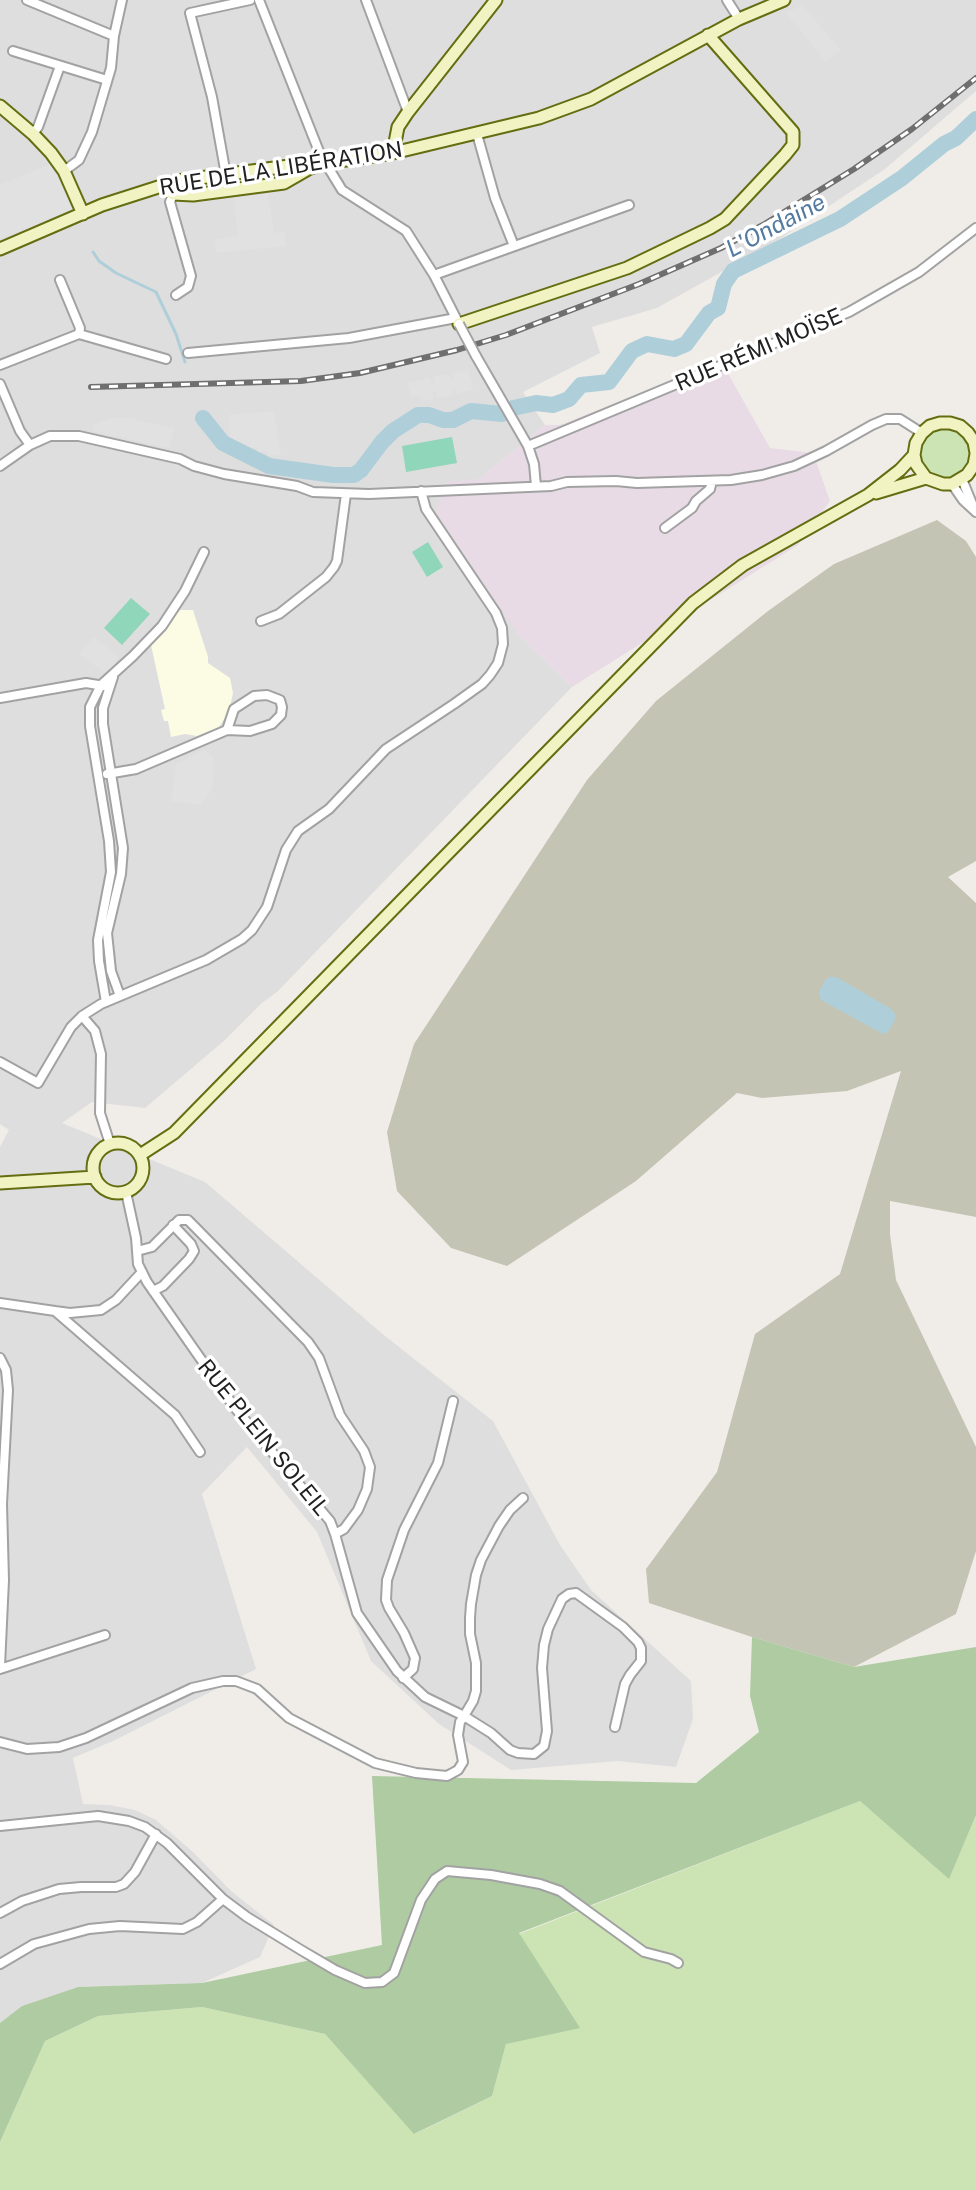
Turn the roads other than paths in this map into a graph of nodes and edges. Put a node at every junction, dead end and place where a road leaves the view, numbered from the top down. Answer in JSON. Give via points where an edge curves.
{"nodes":[{"id":1,"x":27,"y":0,"type":"edge"},
{"id":2,"x":122,"y":0,"type":"edge"},
{"id":3,"x":250,"y":0,"type":"edge"},
{"id":4,"x":259,"y":0,"type":"edge"},
{"id":5,"x":366,"y":0,"type":"edge"},
{"id":6,"x":496,"y":0,"type":"edge"},
{"id":7,"x":727,"y":0,"type":"edge"},
{"id":8,"x":767,"y":0,"type":"edge"},
{"id":9,"x":784,"y":0,"type":"edge"},
{"id":10,"x":739,"y":19,"type":"junction"},
{"id":11,"x":708,"y":35,"type":"junction"},
{"id":12,"x":114,"y":36,"type":"junction"},
{"id":13,"x":13,"y":51,"type":"dead end"},
{"id":14,"x":60,"y":66,"type":"junction"},
{"id":15,"x":107,"y":80,"type":"junction"},
{"id":16,"x":0,"y":106,"type":"edge"},
{"id":17,"x":408,"y":112,"type":"junction"},
{"id":18,"x":33,"y":134,"type":"junction"},
{"id":19,"x":477,"y":134,"type":"junction"},
{"id":20,"x":393,"y":153,"type":"junction"},
{"id":21,"x":326,"y":163,"type":"junction"},
{"id":22,"x":311,"y":168,"type":"junction"},
{"id":23,"x":64,"y":171,"type":"junction"},
{"id":24,"x":226,"y":175,"type":"junction"},
{"id":25,"x":168,"y":190,"type":"junction"},
{"id":26,"x":629,"y":205,"type":"dead end"},
{"id":27,"x":83,"y":214,"type":"junction"},
{"id":28,"x":976,"y":228,"type":"edge"},
{"id":29,"x":514,"y":246,"type":"junction"},
{"id":30,"x":0,"y":249,"type":"edge"},
{"id":31,"x":434,"y":275,"type":"junction"},
{"id":32,"x":60,"y":280,"type":"dead end"},
{"id":33,"x":176,"y":295,"type":"dead end"},
{"id":34,"x":457,"y":321,"type":"junction"},
{"id":35,"x":79,"y":334,"type":"junction"},
{"id":36,"x":188,"y":353,"type":"dead end"},
{"id":37,"x":166,"y":359,"type":"dead end"},
{"id":38,"x":0,"y":365,"type":"edge"},
{"id":39,"x":0,"y":384,"type":"edge"},
{"id":40,"x":922,"y":433,"type":"junction"},
{"id":41,"x":972,"y":433,"type":"edge"},
{"id":42,"x":30,"y":445,"type":"junction"},
{"id":43,"x":528,"y":446,"type":"junction"},
{"id":44,"x":914,"y":455,"type":"junction"},
{"id":45,"x":976,"y":459,"type":"edge"},
{"id":46,"x":0,"y":466,"type":"edge"},
{"id":47,"x":926,"y":478,"type":"junction"},
{"id":48,"x":712,"y":481,"type":"junction"},
{"id":49,"x":957,"y":482,"type":"junction"},
{"id":50,"x":536,"y":486,"type":"junction"},
{"id":51,"x":421,"y":491,"type":"junction"},
{"id":52,"x":346,"y":494,"type":"junction"},
{"id":53,"x":868,"y":495,"type":"junction"},
{"id":54,"x":976,"y":512,"type":"edge"},
{"id":55,"x":665,"y":528,"type":"dead end"},
{"id":56,"x":204,"y":552,"type":"dead end"},
{"id":57,"x":261,"y":621,"type":"dead end"},
{"id":58,"x":105,"y":686,"type":"junction"},
{"id":59,"x":0,"y":698,"type":"edge"},
{"id":60,"x":227,"y":730,"type":"junction"},
{"id":61,"x":111,"y":773,"type":"junction"},
{"id":62,"x":98,"y":775,"type":"junction"},
{"id":63,"x":120,"y":996,"type":"junction"},
{"id":64,"x":106,"y":1002,"type":"junction"},
{"id":65,"x":82,"y":1016,"type":"junction"},
{"id":66,"x":0,"y":1062,"type":"edge"},
{"id":67,"x":110,"y":1144,"type":"junction"},
{"id":68,"x":140,"y":1155,"type":"junction"},
{"id":69,"x":95,"y":1177,"type":"junction"},
{"id":70,"x":0,"y":1183,"type":"edge"},
{"id":71,"x":126,"y":1192,"type":"junction"},
{"id":72,"x":173,"y":1225,"type":"junction"},
{"id":73,"x":137,"y":1251,"type":"junction"},
{"id":74,"x":142,"y":1272,"type":"junction"},
{"id":75,"x":153,"y":1291,"type":"junction"},
{"id":76,"x":0,"y":1303,"type":"edge"},
{"id":77,"x":55,"y":1311,"type":"junction"},
{"id":78,"x":0,"y":1358,"type":"edge"},
{"id":79,"x":453,"y":1401,"type":"dead end"},
{"id":80,"x":200,"y":1452,"type":"dead end"},
{"id":81,"x":523,"y":1498,"type":"dead end"},
{"id":82,"x":1,"y":1504,"type":"edge"},
{"id":83,"x":335,"y":1534,"type":"junction"},
{"id":84,"x":105,"y":1635,"type":"dead end"},
{"id":85,"x":0,"y":1668,"type":"edge"},
{"id":86,"x":403,"y":1678,"type":"junction"},
{"id":87,"x":464,"y":1716,"type":"junction"},
{"id":88,"x":615,"y":1727,"type":"dead end"},
{"id":89,"x":0,"y":1742,"type":"edge"},
{"id":90,"x":0,"y":1826,"type":"edge"},
{"id":91,"x":156,"y":1834,"type":"junction"},
{"id":92,"x":223,"y":1899,"type":"junction"},
{"id":93,"x":0,"y":1913,"type":"edge"},
{"id":94,"x":678,"y":1963,"type":"dead end"},
{"id":95,"x":0,"y":1964,"type":"edge"}],
"edges":[{"from":1,"to":12,"type":"street"},
{"from":2,"to":12,"type":"street"},
{"from":3,"to":24,"type":"street","via":[[190,13]]},
{"from":4,"to":21,"type":"street"},
{"from":5,"to":17,"type":"street"},
{"from":6,"to":17,"type":"main road"},
{"from":7,"to":10,"type":"street"},
{"from":8,"to":10,"type":"main road","name":"RUE DE LA LIBÉRATION"},
{"from":9,"to":10,"type":"main road","name":"RUE DE LA LIBÉRATION"},
{"from":10,"to":11,"type":"main road","name":"RUE DE LA LIBÉRATION"},
{"from":11,"to":19,"type":"main road","name":"RUE DE LA LIBÉRATION","via":[[591,99]]},
{"from":11,"to":34,"type":"main road","via":[[793,132],[793,145],[785,155],[725,219],[710,228],[627,268]]},
{"from":12,"to":15,"type":"street"},
{"from":13,"to":14,"type":"street"},
{"from":14,"to":15,"type":"street"},
{"from":14,"to":18,"type":"street"},
{"from":15,"to":23,"type":"street","via":[[79,160]]},
{"from":16,"to":18,"type":"main road"},
{"from":17,"to":20,"type":"main road","via":[[398,127]]},
{"from":18,"to":23,"type":"main road"},
{"from":19,"to":20,"type":"main road","name":"RUE DE LA LIBÉRATION"},
{"from":19,"to":29,"type":"street"},
{"from":20,"to":21,"type":"main road","name":"RUE DE LA LIBÉRATION"},
{"from":21,"to":22,"type":"main road","name":"RUE DE LA LIBÉRATION"},
{"from":21,"to":31,"type":"street","via":[[342,190],[406,231]]},
{"from":22,"to":24,"type":"main road","name":"RUE DE LA LIBÉRATION"},
{"from":22,"to":25,"type":"main road","via":[[284,183],[193,195]]},
{"from":23,"to":27,"type":"main road"},
{"from":24,"to":25,"type":"main road","name":"RUE DE LA LIBÉRATION","via":[[177,181]]},
{"from":25,"to":27,"type":"main road","name":"RUE DE LA LIBÉRATION","via":[[118,199]]},
{"from":25,"to":33,"type":"street","via":[[189,264],[190,283]]},
{"from":26,"to":29,"type":"street"},
{"from":27,"to":30,"type":"main road","name":"RUE DE LA LIBÉRATION"},
{"from":28,"to":43,"type":"street","name":"RUE RÉMI MOÏSE","via":[[919,272],[849,312]]},
{"from":29,"to":31,"type":"street"},
{"from":31,"to":34,"type":"street"},
{"from":32,"to":35,"type":"street"},
{"from":34,"to":36,"type":"street","via":[[349,338]]},
{"from":34,"to":43,"type":"street","bridge":true},
{"from":35,"to":37,"type":"street"},
{"from":35,"to":38,"type":"street"},
{"from":39,"to":42,"type":"street"},
{"from":40,"to":41,"type":"main road","via":[[950,423]]},
{"from":40,"to":44,"type":"main road"},
{"from":40,"to":48,"type":"street","via":[[900,419],[886,419],[794,466]]},
{"from":41,"to":45,"type":"main road"},
{"from":42,"to":46,"type":"street"},
{"from":42,"to":52,"type":"street","via":[[50,436],[79,436],[224,474]]},
{"from":43,"to":50,"type":"street"},
{"from":44,"to":47,"type":"main road"},
{"from":44,"to":53,"type":"main road"},
{"from":45,"to":49,"type":"main road"},
{"from":47,"to":49,"type":"main road"},
{"from":47,"to":53,"type":"main road"},
{"from":48,"to":50,"type":"street"},
{"from":48,"to":55,"type":"street","via":[[692,508]]},
{"from":49,"to":54,"type":"street","via":[[963,500]]},
{"from":50,"to":51,"type":"street"},
{"from":51,"to":52,"type":"street"},
{"from":51,"to":63,"type":"street","via":[[426,509],[496,613],[503,644],[498,663],[482,684],[386,749],[329,809],[298,831],[267,907],[242,939]]},
{"from":52,"to":57,"type":"street","via":[[334,567],[279,614]]},
{"from":53,"to":68,"type":"main road","via":[[743,565],[693,603],[174,1133]]},
{"from":56,"to":58,"type":"street","via":[[162,626]]},
{"from":58,"to":59,"type":"street","via":[[86,683]]},
{"from":58,"to":61,"type":"street","via":[[103,724]]},
{"from":58,"to":62,"type":"street","via":[[90,707]]},
{"from":60,"to":60,"type":"street","via":[[250,731],[272,724],[281,715],[280,700],[254,696],[234,709]]},
{"from":60,"to":61,"type":"street","via":[[136,769]]},
{"from":61,"to":62,"type":"street"},
{"from":61,"to":63,"type":"street","via":[[123,848],[107,933]]},
{"from":62,"to":64,"type":"street","via":[[111,872],[98,940]]},
{"from":63,"to":64,"type":"street"},
{"from":64,"to":65,"type":"street"},
{"from":65,"to":66,"type":"street","via":[[38,1083]]},
{"from":65,"to":67,"type":"street","via":[[95,1031],[101,1054],[100,1113]]},
{"from":67,"to":68,"type":"main road","via":[[127,1144]]},
{"from":67,"to":69,"type":"main road","via":[[97,1155]]},
{"from":68,"to":71,"type":"main road","via":[[142,1177]]},
{"from":69,"to":70,"type":"main road"},
{"from":69,"to":71,"type":"main road","via":[[110,1192]]},
{"from":71,"to":73,"type":"street","name":"RUE PLEIN SOLEIL"},
{"from":72,"to":73,"type":"street","via":[[152,1247]]},
{"from":72,"to":75,"type":"street","via":[[194,1251]]},
{"from":72,"to":83,"type":"street","via":[[188,1220],[319,1358],[340,1415],[370,1467],[358,1510]]},
{"from":73,"to":74,"type":"street","name":"RUE PLEIN SOLEIL"},
{"from":74,"to":75,"type":"street","name":"RUE PLEIN SOLEIL"},
{"from":74,"to":77,"type":"street","via":[[101,1310]]},
{"from":75,"to":83,"type":"street","name":"RUE PLEIN SOLEIL","via":[[235,1408],[309,1494]]},
{"from":76,"to":77,"type":"street"},
{"from":77,"to":80,"type":"street","via":[[175,1415]]},
{"from":78,"to":82,"type":"street","via":[[8,1390]]},
{"from":79,"to":86,"type":"street","via":[[438,1463],[404,1530],[387,1580],[386,1600],[415,1658]]},
{"from":81,"to":87,"type":"street","via":[[499,1526],[476,1575],[470,1618],[476,1691]]},
{"from":82,"to":85,"type":"street"},
{"from":83,"to":86,"type":"street","name":"RUE PLEIN SOLEIL","via":[[357,1613]]},
{"from":84,"to":85,"type":"street"},
{"from":86,"to":87,"type":"street","name":"RUE PLEIN SOLEIL","via":[[425,1697]]},
{"from":87,"to":88,"type":"street","name":"RUE PLEIN SOLEIL","via":[[510,1750],[534,1754],[544,1746],[544,1645],[562,1599],[576,1593],[623,1627],[641,1648],[641,1661],[625,1684]]},
{"from":87,"to":89,"type":"street","via":[[458,1735],[463,1762],[447,1776],[368,1759],[289,1718],[257,1689],[236,1681],[192,1688],[59,1747],[27,1749]]},
{"from":90,"to":91,"type":"street","via":[[98,1816],[129,1821]]},
{"from":91,"to":92,"type":"street"},
{"from":91,"to":93,"type":"street","via":[[124,1884],[59,1889]]},
{"from":92,"to":94,"type":"street","via":[[301,1950],[365,1983],[382,1982],[394,1973],[421,1900],[447,1871],[560,1891],[644,1952]]},
{"from":92,"to":95,"type":"street","via":[[183,1929],[89,1929],[34,1944]]}]}
